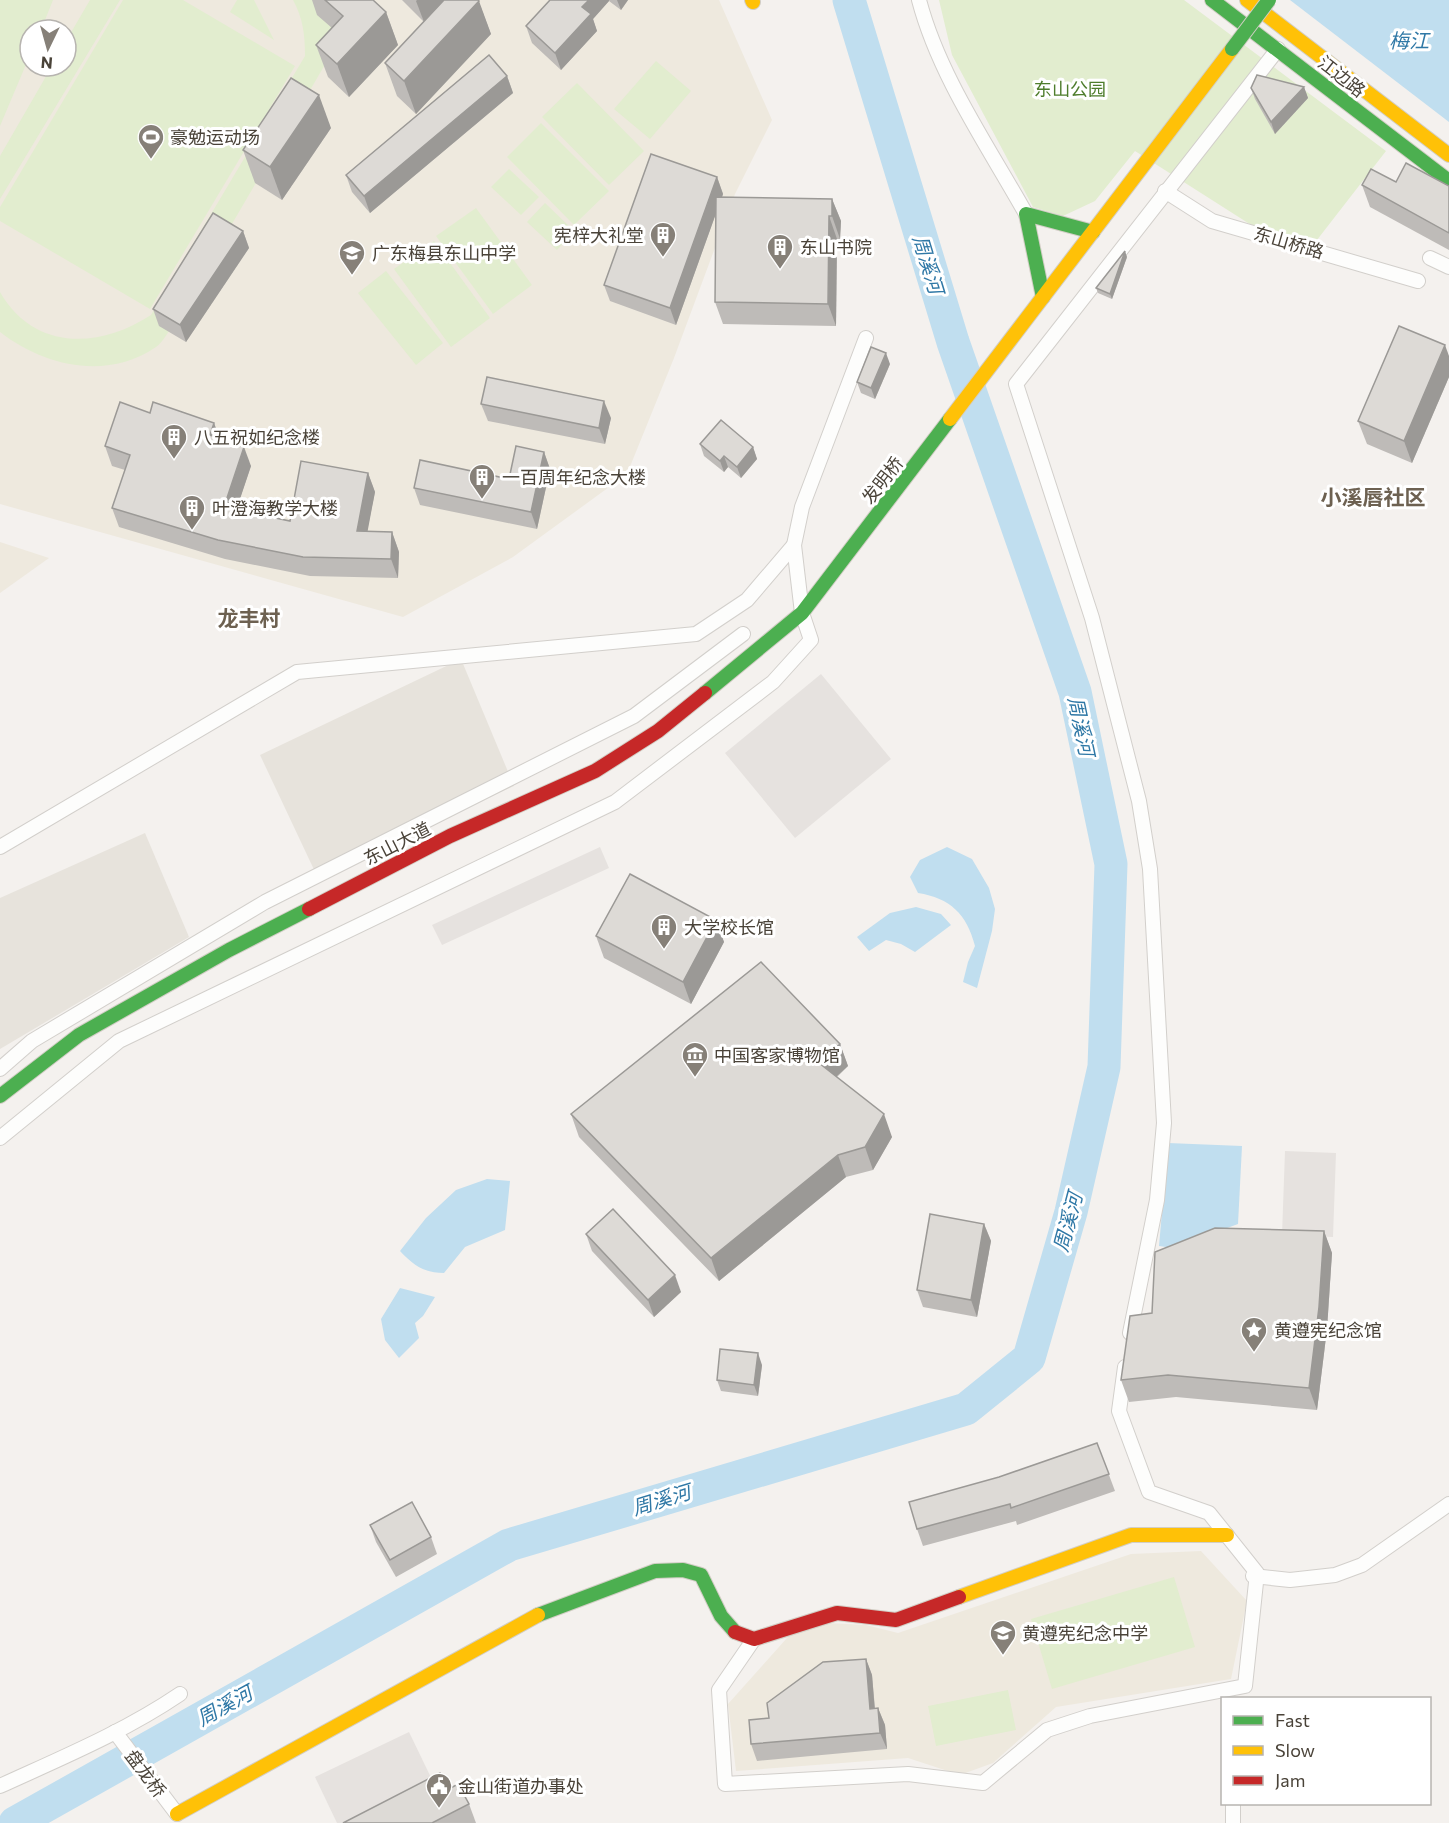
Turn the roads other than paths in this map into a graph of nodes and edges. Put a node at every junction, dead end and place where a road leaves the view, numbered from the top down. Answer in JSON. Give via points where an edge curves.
{"nodes":[{"id":1,"x":919,"y":0,"type":"edge"},
{"id":2,"x":1212,"y":0,"type":"edge"},
{"id":3,"x":1247,"y":0,"type":"edge"},
{"id":4,"x":1269,"y":0,"type":"edge"},
{"id":5,"x":1278,"y":49,"type":"junction"},
{"id":6,"x":1449,"y":155,"type":"edge"},
{"id":7,"x":1449,"y":181,"type":"edge"},
{"id":8,"x":1165,"y":190,"type":"junction"},
{"id":9,"x":1026,"y":214,"type":"junction"},
{"id":10,"x":1093,"y":232,"type":"junction"},
{"id":11,"x":1431,"y":258,"type":"dead end"},
{"id":12,"x":1449,"y":267,"type":"edge"},
{"id":13,"x":1418,"y":281,"type":"dead end"},
{"id":14,"x":1043,"y":297,"type":"junction"},
{"id":15,"x":866,"y":338,"type":"dead end"},
{"id":16,"x":794,"y":544,"type":"junction"},
{"id":17,"x":802,"y":613,"type":"junction"},
{"id":18,"x":743,"y":634,"type":"dead end"},
{"id":19,"x":0,"y":847,"type":"edge"},
{"id":20,"x":0,"y":1069,"type":"edge"},
{"id":21,"x":0,"y":1096,"type":"edge"},
{"id":22,"x":0,"y":1138,"type":"edge"},
{"id":23,"x":1449,"y":1503,"type":"edge"},
{"id":24,"x":1227,"y":1535,"type":"junction"},
{"id":25,"x":1253,"y":1576,"type":"dead end"},
{"id":26,"x":754,"y":1639,"type":"junction"},
{"id":27,"x":1234,"y":1693,"type":"edge"},
{"id":28,"x":180,"y":1694,"type":"dead end"},
{"id":29,"x":115,"y":1732,"type":"junction"},
{"id":30,"x":0,"y":1786,"type":"edge"},
{"id":31,"x":1233,"y":1805,"type":"edge"},
{"id":32,"x":177,"y":1814,"type":"joint"},
{"id":33,"x":1233,"y":1823,"type":"edge"}],
"edges":[{"from":1,"to":9,"type":"street","via":[[954,84]]},
{"from":2,"to":5,"type":"main road","name":"江边路"},
{"from":3,"to":6,"type":"main road","name":"江边路"},
{"from":4,"to":10,"type":"main road","name":"发明桥","bridge":true},
{"from":5,"to":7,"type":"main road","name":"江边路"},
{"from":5,"to":8,"type":"street"},
{"from":8,"to":13,"type":"street","name":"东山桥路","via":[[1212,220]]},
{"from":8,"to":24,"type":"street","via":[[1016,384],[1092,618],[1139,801],[1150,869],[1164,1122],[1157,1200],[1119,1411],[1149,1492],[1209,1513]]},
{"from":9,"to":10,"type":"main road"},
{"from":9,"to":14,"type":"main road"},
{"from":10,"to":14,"type":"main road","name":"发明桥"},
{"from":11,"to":12,"type":"street"},
{"from":14,"to":17,"type":"main road","name":"发明桥"},
{"from":15,"to":16,"type":"street","via":[[802,507]]},
{"from":16,"to":17,"type":"street"},
{"from":16,"to":19,"type":"street","via":[[747,600],[696,634],[297,672]]},
{"from":17,"to":21,"type":"main road","name":"东山大道","via":[[658,731],[595,771],[450,836],[229,950],[79,1035]]},
{"from":17,"to":22,"type":"street","via":[[811,640],[773,682],[615,802],[119,1041]]},
{"from":18,"to":20,"type":"street","via":[[634,716],[265,902],[32,1041]]},
{"from":23,"to":25,"type":"street","via":[[1362,1565],[1335,1575],[1290,1580]]},
{"from":24,"to":26,"type":"main road","via":[[1131,1535],[897,1620],[837,1613]]},
{"from":24,"to":27,"type":"street","via":[[1257,1573],[1245,1686]]},
{"from":26,"to":27,"type":"street","via":[[719,1690],[725,1784],[908,1774],[983,1783],[1047,1730],[1090,1716]]},
{"from":26,"to":32,"type":"main road","via":[[742,1639],[732,1632],[701,1575],[683,1570],[655,1571],[540,1614]]},
{"from":28,"to":29,"type":"street"},
{"from":29,"to":30,"type":"street"},
{"from":29,"to":32,"type":"street","name":"盘龙桥"},
{"from":31,"to":33,"type":"street"}]}
